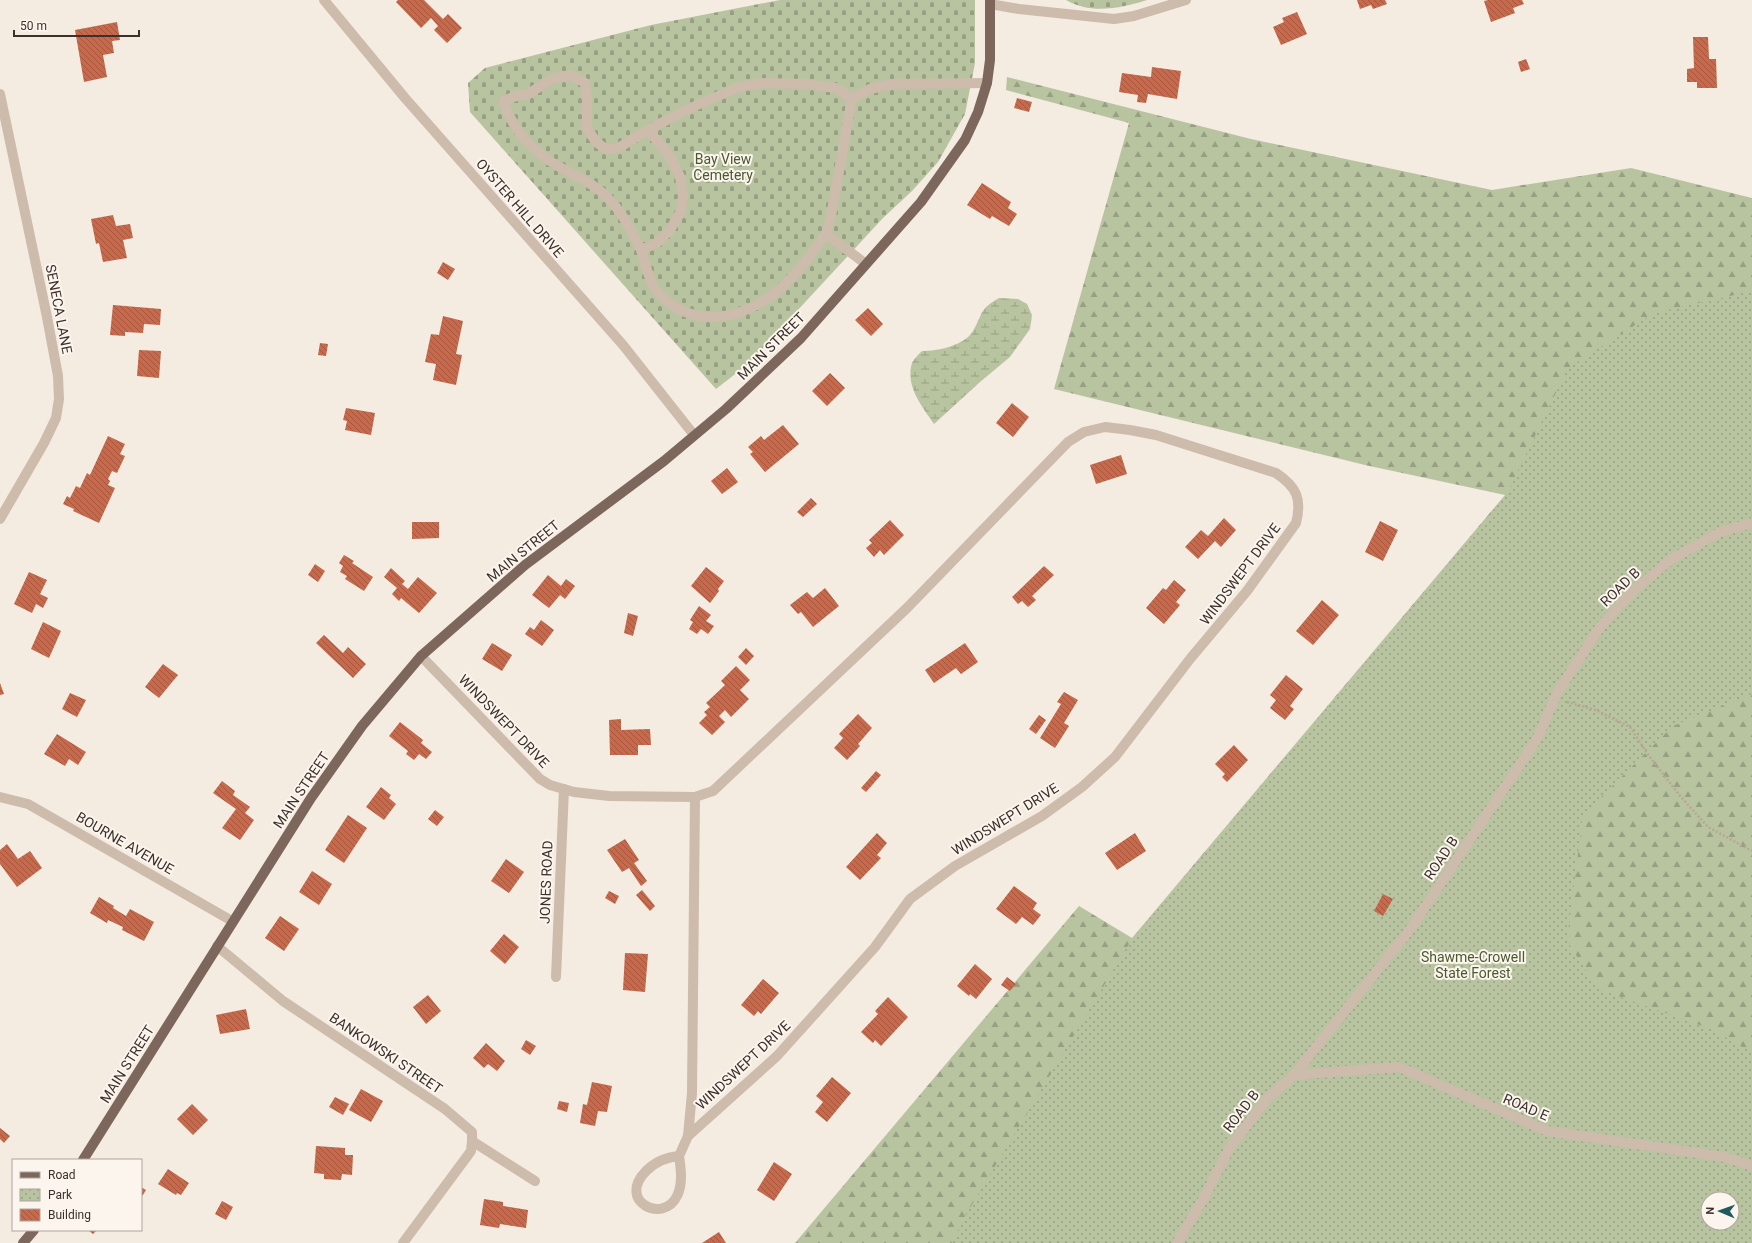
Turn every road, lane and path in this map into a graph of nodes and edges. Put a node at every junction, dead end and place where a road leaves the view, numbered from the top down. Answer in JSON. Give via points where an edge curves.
{"nodes":[{"id":1,"x":324,"y":0,"type":"edge"},
{"id":2,"x":1186,"y":0,"type":"edge"},
{"id":3,"x":990,"y":2,"type":"edge"},
{"id":4,"x":987,"y":82,"type":"junction"},
{"id":5,"x":0,"y":94,"type":"edge"},
{"id":6,"x":852,"y":98,"type":"junction"},
{"id":7,"x":648,"y":130,"type":"junction"},
{"id":8,"x":826,"y":234,"type":"junction"},
{"id":9,"x":642,"y":250,"type":"junction"},
{"id":10,"x":866,"y":264,"type":"junction"},
{"id":11,"x":694,"y":435,"type":"junction"},
{"id":12,"x":0,"y":519,"type":"edge"},
{"id":13,"x":1752,"y":523,"type":"edge"},
{"id":14,"x":421,"y":656,"type":"junction"},
{"id":15,"x":1555,"y":699,"type":"junction"},
{"id":16,"x":564,"y":789,"type":"junction"},
{"id":17,"x":0,"y":797,"type":"edge"},
{"id":18,"x":695,"y":797,"type":"junction"},
{"id":19,"x":1752,"y":851,"type":"edge"},
{"id":20,"x":232,"y":921,"type":"junction"},
{"id":21,"x":217,"y":946,"type":"junction"},
{"id":22,"x":556,"y":977,"type":"dead end"},
{"id":23,"x":1294,"y":1076,"type":"junction"},
{"id":24,"x":688,"y":1136,"type":"junction"},
{"id":25,"x":472,"y":1141,"type":"junction"},
{"id":26,"x":680,"y":1156,"type":"junction"},
{"id":27,"x":84,"y":1159,"type":"edge"},
{"id":28,"x":1752,"y":1166,"type":"edge"},
{"id":29,"x":535,"y":1181,"type":"dead end"},
{"id":30,"x":33,"y":1231,"type":"edge"},
{"id":31,"x":23,"y":1243,"type":"edge"},
{"id":32,"x":403,"y":1243,"type":"edge"},
{"id":33,"x":1177,"y":1243,"type":"edge"}],
"edges":[{"from":1,"to":11,"type":"street","name":"OYSTER HILL DRIVE","via":[[405,98],[623,345]]},
{"from":2,"to":3,"type":"street","via":[[1134,16],[1114,19],[1019,9]]},
{"from":3,"to":4,"type":"main road","name":"MAIN STREET","via":[[990,60]]},
{"from":4,"to":6,"type":"street","via":[[892,84]]},
{"from":4,"to":10,"type":"main road","name":"MAIN STREET","via":[[978,112],[947,168],[922,202]]},
{"from":5,"to":12,"type":"street","name":"SENECA LANE","via":[[48,323],[58,376],[59,399],[56,418],[44,443]]},
{"from":6,"to":7,"type":"street","via":[[836,88],[762,83],[739,87]]},
{"from":6,"to":8,"type":"street"},
{"from":7,"to":9,"type":"street","via":[[671,158],[680,177],[683,196],[680,213],[670,230],[657,243]]},
{"from":7,"to":9,"type":"street","via":[[612,150],[596,142],[587,128],[585,83],[571,75],[554,78],[528,94],[504,101],[509,118],[522,138],[547,159],[587,182],[608,198],[625,220]]},
{"from":8,"to":9,"type":"street","via":[[794,276],[755,306],[732,316],[690,315],[673,306],[655,289]]},
{"from":8,"to":10,"type":"street"},
{"from":10,"to":11,"type":"main road","name":"MAIN STREET","via":[[801,338],[726,409]]},
{"from":11,"to":14,"type":"main road","name":"MAIN STREET","via":[[664,461],[525,565]]},
{"from":13,"to":15,"type":"street","name":"ROAD B","via":[[1720,532],[1670,560],[1631,593],[1600,627]]},
{"from":14,"to":16,"type":"street","name":"WINDSWEPT DRIVE","via":[[540,780]]},
{"from":14,"to":20,"type":"main road","name":"MAIN STREET","via":[[362,726],[307,804]]},
{"from":15,"to":19,"type":"path","via":[[1596,710],[1630,727],[1680,797],[1708,827]]},
{"from":15,"to":23,"type":"street","name":"ROAD B","via":[[1537,739],[1411,928]]},
{"from":16,"to":18,"type":"street","name":"WINDSWEPT DRIVE","via":[[609,796]]},
{"from":16,"to":22,"type":"street","name":"JONES ROAD"},
{"from":17,"to":20,"type":"street","name":"BOURNE AVENUE","via":[[28,804]]},
{"from":18,"to":24,"type":"street","name":"WINDSWEPT DRIVE","via":[[692,1093]]},
{"from":18,"to":24,"type":"street","name":"WINDSWEPT DRIVE","via":[[713,791],[794,717],[907,608],[1068,442],[1084,432],[1105,427],[1156,435],[1276,473],[1295,490],[1299,510],[1296,523],[1247,591],[1190,659],[1115,757],[1082,787],[1042,816],[955,866],[910,899],[876,947],[777,1056]]},
{"from":20,"to":21,"type":"main road","name":"MAIN STREET"},
{"from":21,"to":25,"type":"street","name":"BANKOWSKI STREET","via":[[283,1001],[445,1109],[472,1132]]},
{"from":21,"to":27,"type":"main road","name":"MAIN STREET"},
{"from":23,"to":28,"type":"street","name":"ROAD E","via":[[1399,1067],[1547,1131],[1725,1157]]},
{"from":23,"to":33,"type":"street","name":"ROAD B","via":[[1268,1098],[1230,1147]]},
{"from":24,"to":26,"type":"street","name":"WINDSWEPT DRIVE"},
{"from":25,"to":29,"type":"street"},
{"from":25,"to":32,"type":"street","via":[[471,1151]]},
{"from":26,"to":26,"type":"street","name":"WINDSWEPT DRIVE","via":[[681,1185],[671,1205],[650,1208],[641,1203],[635,1192],[640,1177],[650,1167],[663,1160]]},
{"from":30,"to":31,"type":"main road"}]}
